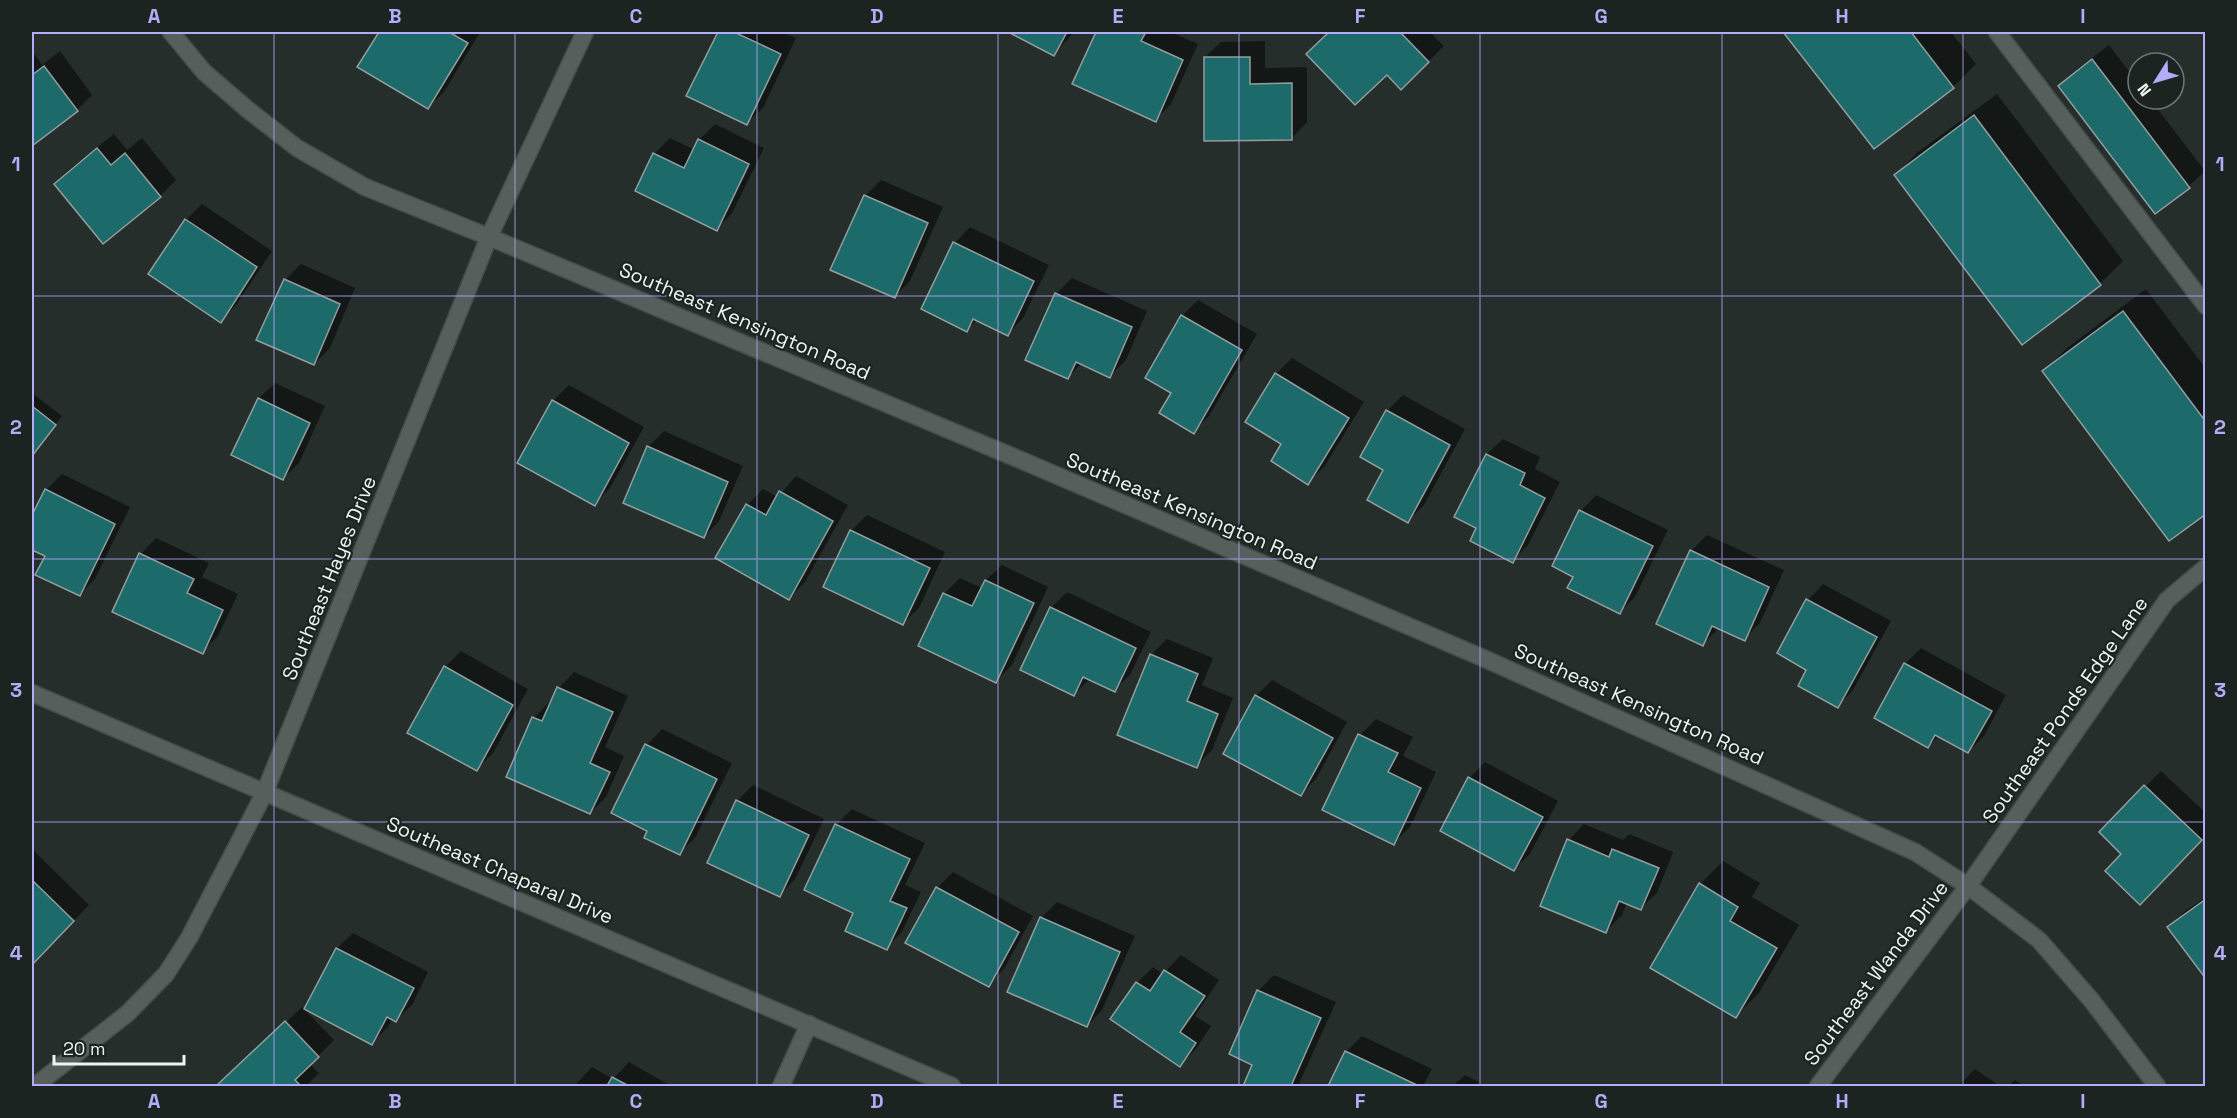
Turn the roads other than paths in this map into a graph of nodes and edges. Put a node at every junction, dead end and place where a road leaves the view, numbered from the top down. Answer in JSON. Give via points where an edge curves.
{"nodes":[{"id":1,"x":171,"y":32,"type":"edge"},
{"id":2,"x":585,"y":32,"type":"edge"},
{"id":3,"x":1997,"y":32,"type":"edge"},
{"id":4,"x":489,"y":237,"type":"junction"},
{"id":5,"x":2205,"y":306,"type":"edge"},
{"id":6,"x":2205,"y":567,"type":"edge"},
{"id":7,"x":32,"y":693,"type":"edge"},
{"id":8,"x":264,"y":794,"type":"junction"},
{"id":9,"x":1968,"y":886,"type":"junction"},
{"id":10,"x":809,"y":1024,"type":"junction"},
{"id":11,"x":35,"y":1086,"type":"edge"},
{"id":12,"x":781,"y":1086,"type":"edge"},
{"id":13,"x":952,"y":1086,"type":"edge"},
{"id":14,"x":1818,"y":1086,"type":"edge"},
{"id":15,"x":2157,"y":1086,"type":"edge"}],
"edges":[{"from":1,"to":4,"type":"street","name":"Southeast Kensington Road","via":[[204,72],[297,148],[365,187]]},
{"from":2,"to":4,"type":"street","name":"Southeast Hayes Drive"},
{"from":3,"to":5,"type":"street"},
{"from":4,"to":8,"type":"street","name":"Southeast Hayes Drive"},
{"from":4,"to":9,"type":"street","name":"Southeast Kensington Road","via":[[1483,658],[1849,820],[1915,852]]},
{"from":6,"to":9,"type":"street","name":"Southeast Ponds Edge Lane","via":[[2167,600]]},
{"from":7,"to":8,"type":"street","name":"Southeast Chaparal Drive"},
{"from":8,"to":10,"type":"street","name":"Southeast Chaparal Drive"},
{"from":8,"to":11,"type":"street","name":"Southeast Hayes Drive","via":[[166,974],[128,1013]]},
{"from":9,"to":14,"type":"street","name":"Southeast Wanda Drive"},
{"from":9,"to":15,"type":"street","name":"Southeast Kensington Road","via":[[2039,940]]},
{"from":10,"to":12,"type":"street"},
{"from":10,"to":13,"type":"street","name":"Southeast Chaparal Drive"}]}
